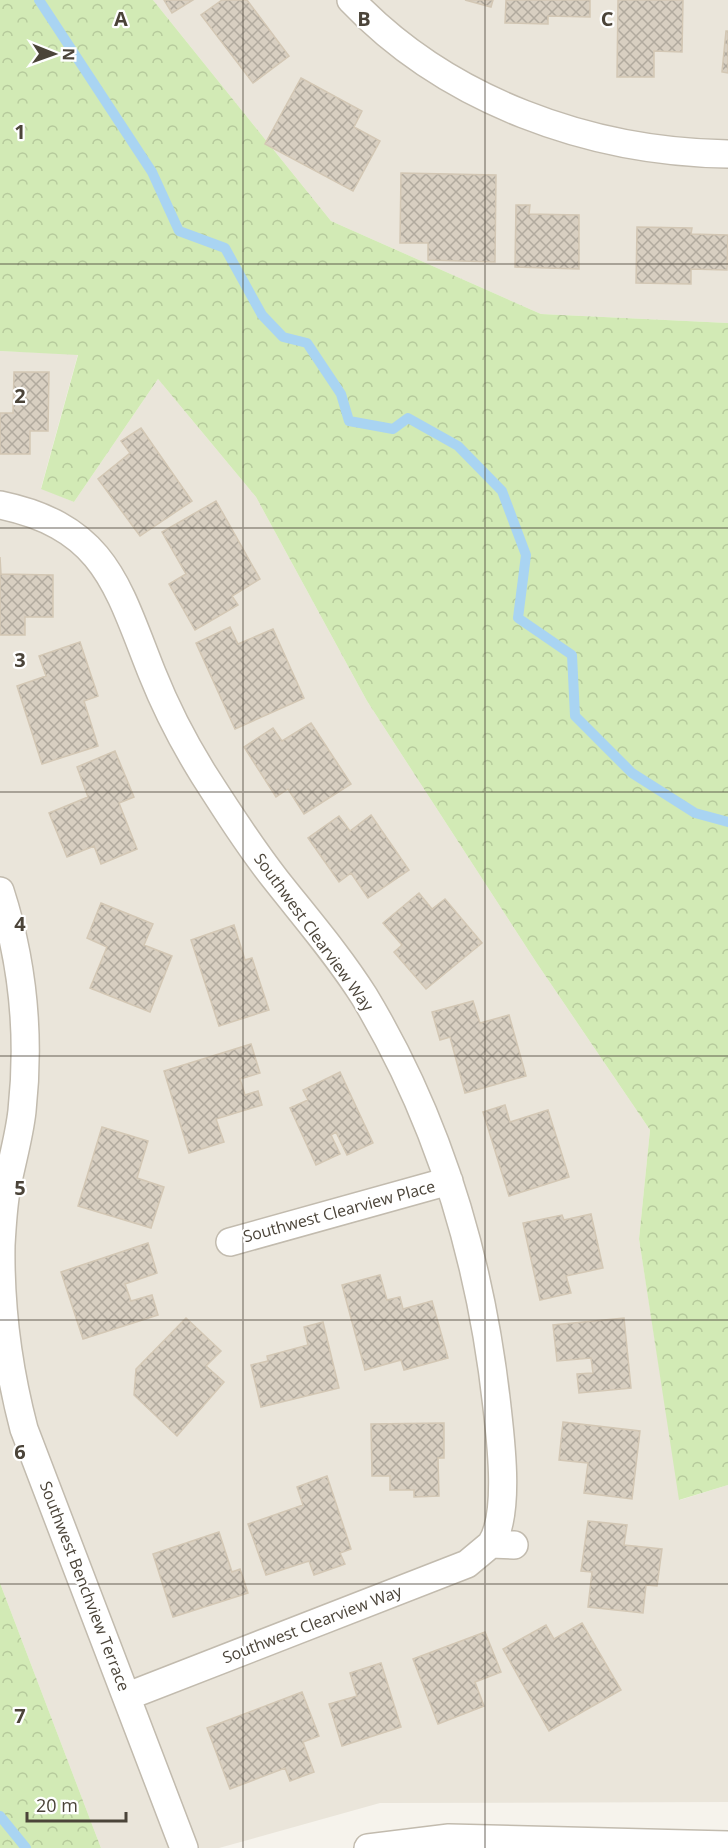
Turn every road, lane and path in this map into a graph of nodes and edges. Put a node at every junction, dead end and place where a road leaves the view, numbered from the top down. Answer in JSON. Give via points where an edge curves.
{"nodes":[{"id":1,"x":351,"y":0,"type":"edge"},
{"id":2,"x":728,"y":154,"type":"edge"},
{"id":3,"x":0,"y":505,"type":"edge"},
{"id":4,"x":2,"y":908,"type":"edge"},
{"id":5,"x":449,"y":1181,"type":"junction"},
{"id":6,"x":230,"y":1242,"type":"dead end"},
{"id":7,"x":128,"y":1696,"type":"junction"},
{"id":8,"x":728,"y":1845,"type":"edge"},
{"id":9,"x":184,"y":1848,"type":"edge"},
{"id":10,"x":368,"y":1848,"type":"edge"}],
"edges":[{"from":1,"to":2,"type":"street","via":[[440,72],[544,123],[644,148]]},
{"from":3,"to":5,"type":"street","name":"Southwest Clearview Way","via":[[28,511],[62,526],[93,553],[113,578],[166,708],[202,772],[274,878],[363,995],[400,1062]]},
{"from":4,"to":7,"type":"street","name":"Southwest Benchview Terrace","via":[[22,989],[26,1053],[22,1113],[6,1193],[1,1247],[7,1365],[24,1429]]},
{"from":5,"to":6,"type":"street","name":"Southwest Clearview Place"},
{"from":5,"to":7,"type":"street","name":"Southwest Clearview Way","via":[[473,1256],[490,1340],[503,1544],[467,1564]]},
{"from":7,"to":9,"type":"street","name":"Southwest Benchview Terrace"},
{"from":8,"to":10,"type":"street","via":[[449,1838]]}]}
